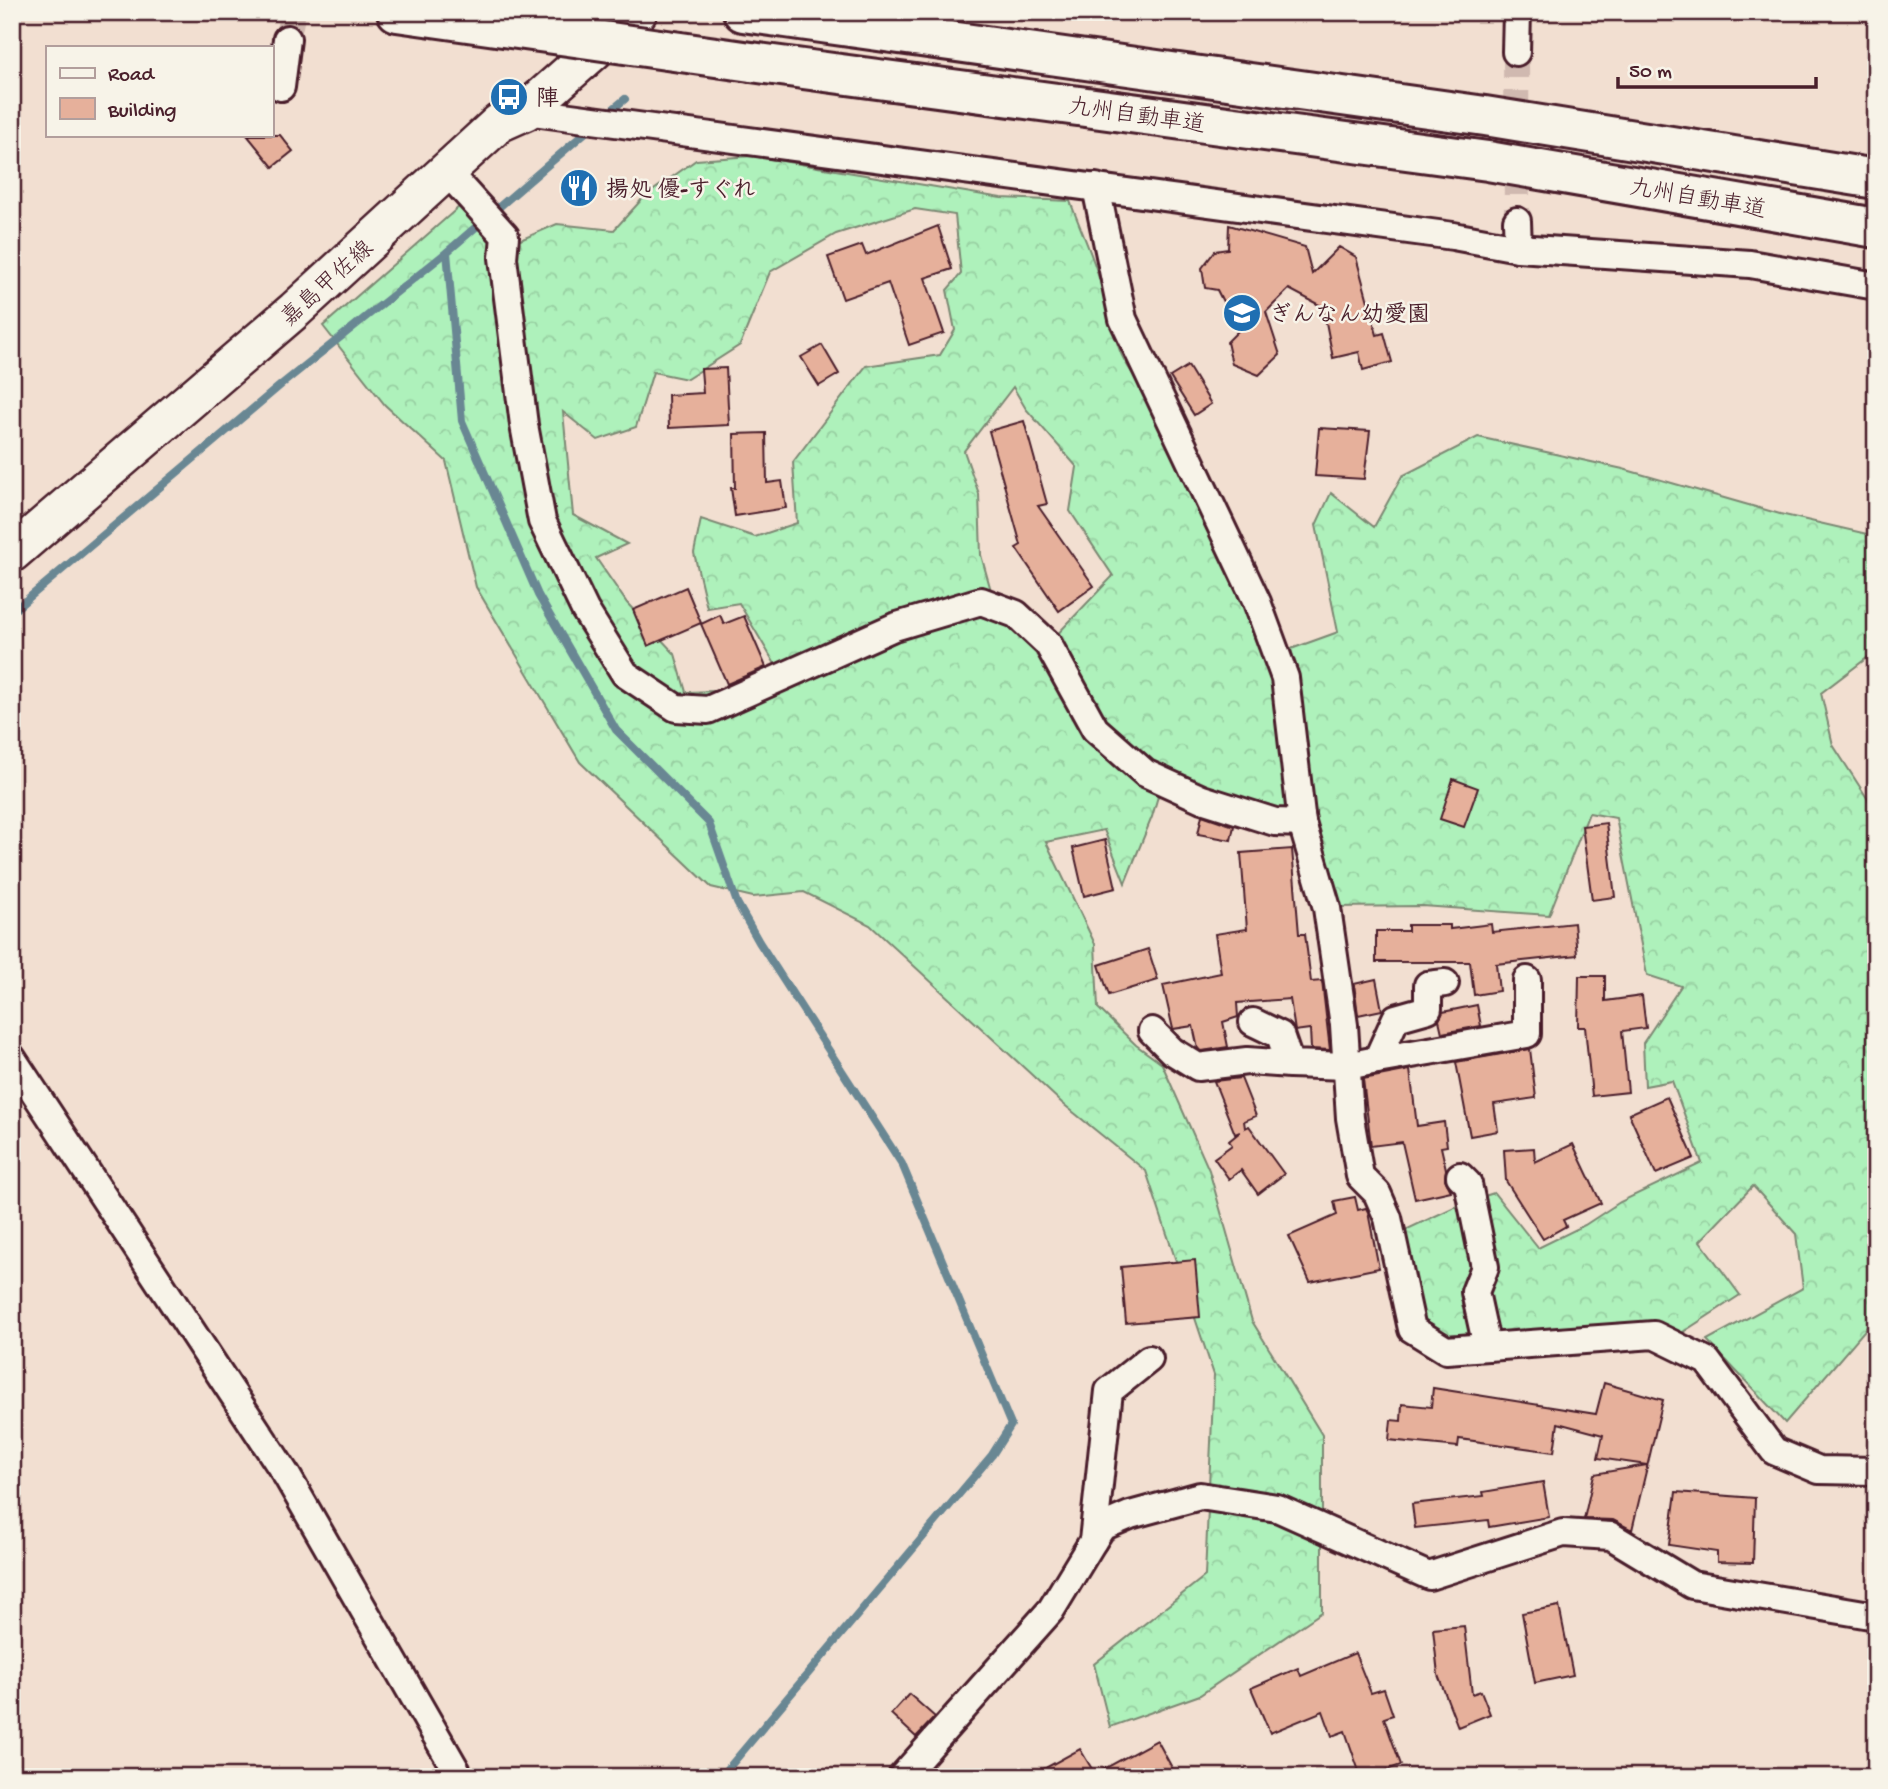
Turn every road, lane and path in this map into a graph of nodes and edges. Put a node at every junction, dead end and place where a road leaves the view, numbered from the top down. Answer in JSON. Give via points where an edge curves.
{"nodes":[{"id":1,"x":397,"y":12,"type":"edge"},
{"id":2,"x":638,"y":12,"type":"edge"},
{"id":3,"x":1517,"y":12,"type":"edge"},
{"id":4,"x":753,"y":13,"type":"edge"},
{"id":5,"x":287,"y":39,"type":"tunnel mouth"},
{"id":6,"x":1516,"y":52,"type":"tunnel mouth"},
{"id":7,"x":281,"y":87,"type":"dead end"},
{"id":8,"x":526,"y":111,"type":"junction"},
{"id":9,"x":1876,"y":180,"type":"edge"},
{"id":10,"x":457,"y":182,"type":"junction"},
{"id":11,"x":1096,"y":187,"type":"junction"},
{"id":12,"x":1517,"y":220,"type":"tunnel mouth"},
{"id":13,"x":1876,"y":228,"type":"edge"},
{"id":14,"x":1518,"y":248,"type":"junction"},
{"id":15,"x":1876,"y":286,"type":"edge"},
{"id":16,"x":12,"y":553,"type":"edge"},
{"id":17,"x":1302,"y":822,"type":"junction"},
{"id":18,"x":1527,"y":980,"type":"dead end"},
{"id":19,"x":1445,"y":983,"type":"dead end"},
{"id":20,"x":1253,"y":1022,"type":"dead end"},
{"id":21,"x":1152,"y":1031,"type":"dead end"},
{"id":22,"x":12,"y":1058,"type":"edge"},
{"id":23,"x":1377,"y":1060,"type":"junction"},
{"id":24,"x":1290,"y":1064,"type":"junction"},
{"id":25,"x":1347,"y":1066,"type":"junction"},
{"id":26,"x":1460,"y":1176,"type":"dead end"},
{"id":27,"x":1487,"y":1347,"type":"junction"},
{"id":28,"x":1149,"y":1359,"type":"dead end"},
{"id":29,"x":1876,"y":1471,"type":"edge"},
{"id":30,"x":1093,"y":1541,"type":"junction"},
{"id":31,"x":1876,"y":1616,"type":"edge"},
{"id":32,"x":460,"y":1777,"type":"edge"},
{"id":33,"x":902,"y":1777,"type":"edge"}],
"edges":[{"from":1,"to":13,"type":"highway","name":"九州自動車道","bridge":true,"via":[[1488,161]]},
{"from":2,"to":8,"type":"main road","name":"嘉島甲佐線"},
{"from":3,"to":6,"type":"street"},
{"from":4,"to":9,"type":"highway","name":"九州自動車道","via":[[1485,116]]},
{"from":5,"to":7,"type":"street"},
{"from":8,"to":10,"type":"main road","name":"嘉島甲佐線","via":[[499,123]]},
{"from":8,"to":11,"type":"street"},
{"from":10,"to":16,"type":"main road","name":"嘉島甲佐線","via":[[295,310]]},
{"from":10,"to":17,"type":"street","via":[[505,236],[503,258],[524,425],[542,521],[585,610],[625,674],[676,708],[708,710],[894,627],[981,601],[1016,614],[1048,644],[1095,729],[1145,773],[1202,799],[1275,822]]},
{"from":11,"to":14,"type":"street"},
{"from":11,"to":17,"type":"street","via":[[1123,319],[1257,602],[1285,678]]},
{"from":12,"to":14,"type":"street"},
{"from":14,"to":15,"type":"street","via":[[1750,264]]},
{"from":17,"to":25,"type":"street","via":[[1327,908]]},
{"from":18,"to":23,"type":"street","via":[[1527,1034]]},
{"from":19,"to":23,"type":"street","via":[[1428,985],[1428,1009],[1396,1018]]},
{"from":20,"to":24,"type":"street","via":[[1280,1035]]},
{"from":21,"to":24,"type":"street","via":[[1198,1068],[1247,1061]]},
{"from":22,"to":32,"type":"street","via":[[287,1476]]},
{"from":23,"to":25,"type":"street"},
{"from":24,"to":25,"type":"street"},
{"from":25,"to":27,"type":"street","via":[[1360,1177],[1377,1193],[1388,1218],[1412,1329],[1446,1350]]},
{"from":26,"to":27,"type":"street","via":[[1468,1184],[1485,1267],[1475,1292]]},
{"from":27,"to":29,"type":"street","via":[[1654,1335],[1707,1361],[1774,1451],[1819,1471]]},
{"from":28,"to":30,"type":"street","via":[[1109,1391]]},
{"from":30,"to":31,"type":"street","via":[[1102,1527],[1130,1515],[1200,1496],[1276,1508],[1429,1576],[1563,1533],[1611,1536],[1692,1585]]},
{"from":30,"to":33,"type":"street","via":[[1051,1610]]}]}
